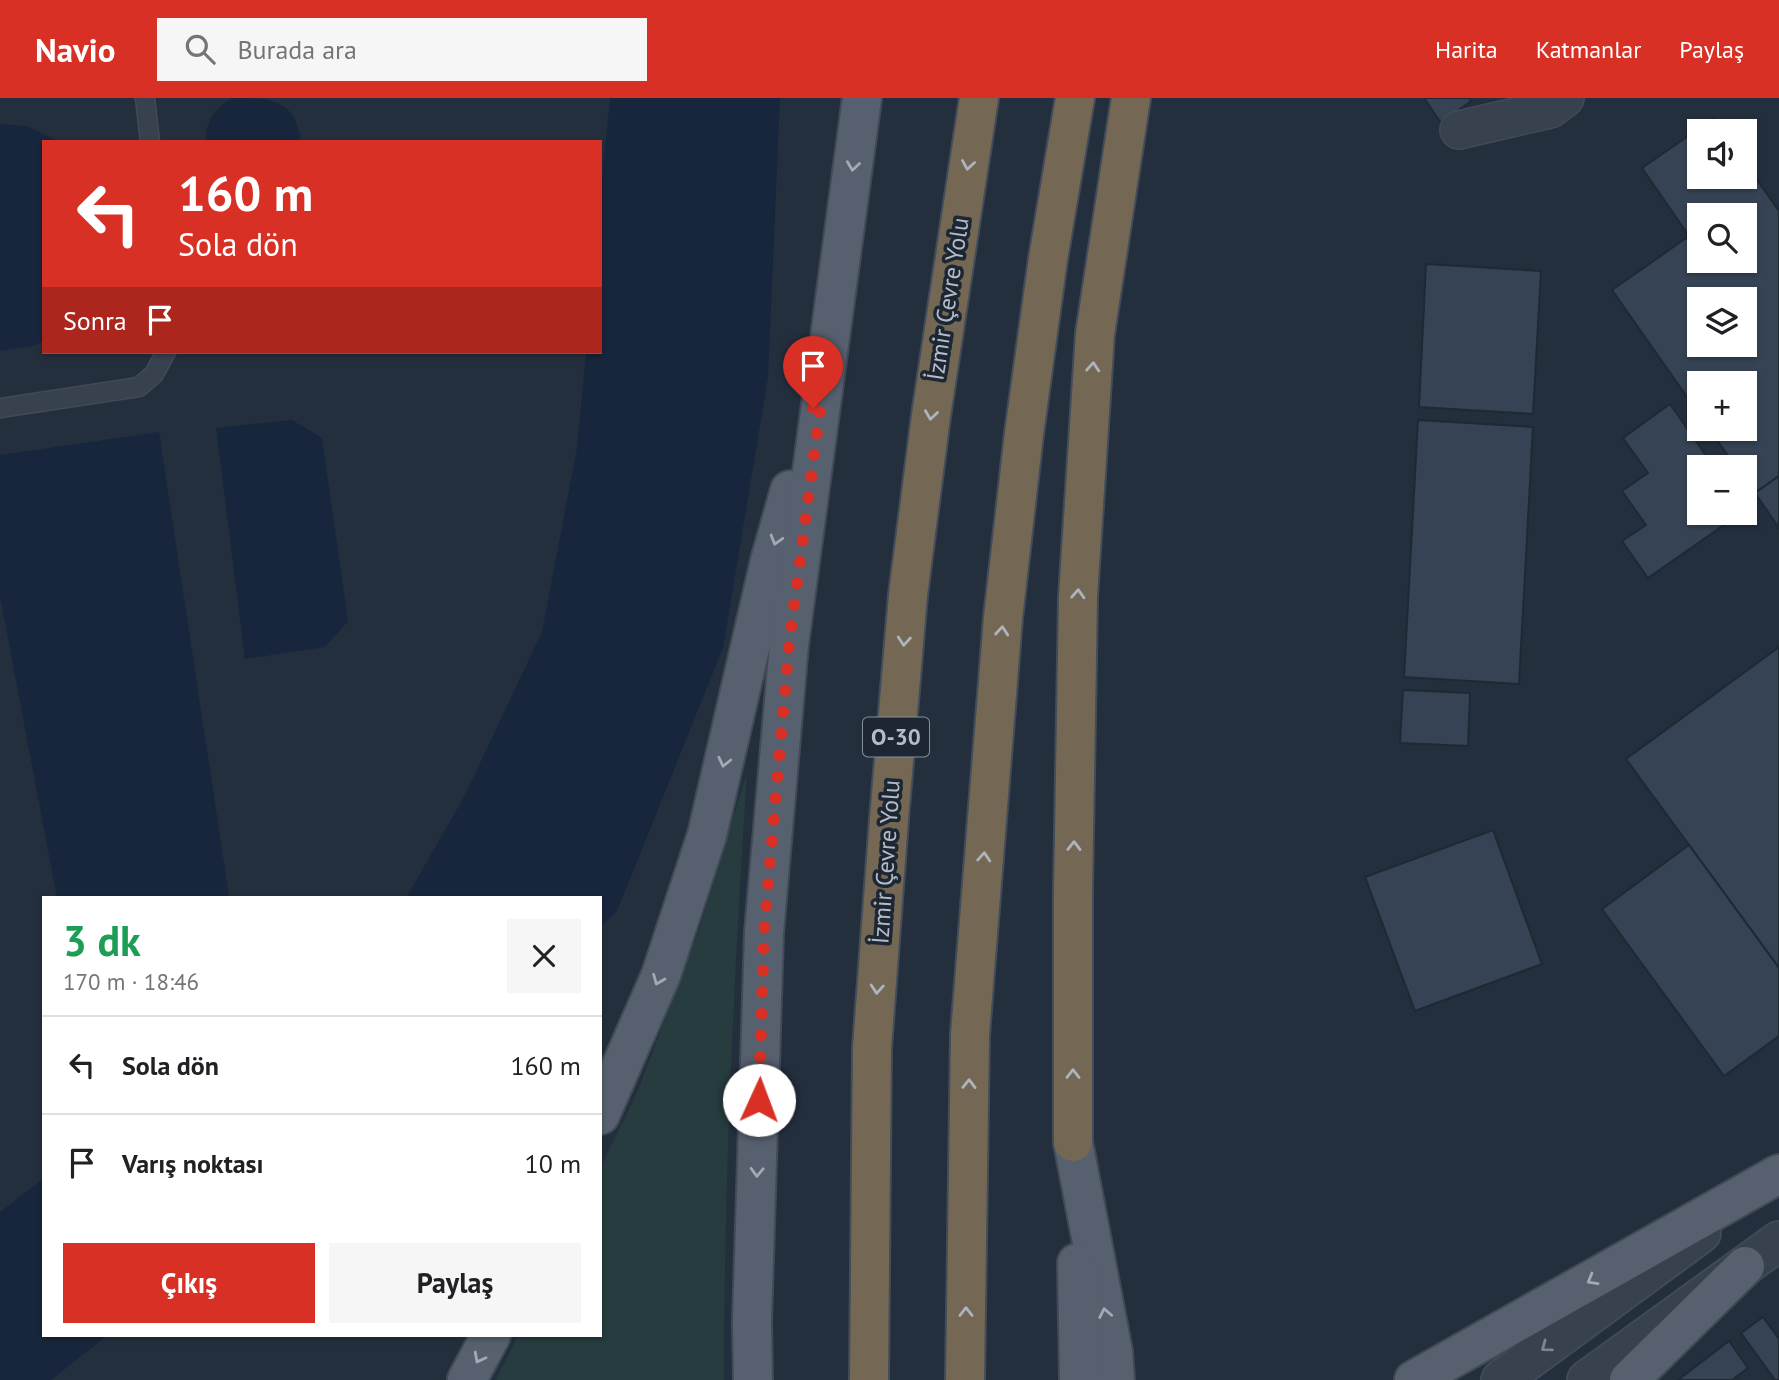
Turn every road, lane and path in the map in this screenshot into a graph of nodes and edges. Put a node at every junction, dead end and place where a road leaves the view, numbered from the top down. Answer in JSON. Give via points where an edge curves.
{"nodes":[{"id":1,"x":145,"y":98,"type":"edge"},
{"id":2,"x":862,"y":98,"type":"edge"},
{"id":3,"x":979,"y":98,"type":"edge"},
{"id":4,"x":1075,"y":98,"type":"edge"},
{"id":5,"x":1131,"y":98,"type":"edge"},
{"id":6,"x":1565,"y":98,"type":"edge"},
{"id":7,"x":1459,"y":130,"type":"dead end"},
{"id":8,"x":150,"y":140,"type":"edge"},
{"id":9,"x":165,"y":354,"type":"edge"},
{"id":10,"x":827,"y":357,"type":"junction"},
{"id":11,"x":0,"y":408,"type":"edge"},
{"id":12,"x":602,"y":1110,"type":"edge"},
{"id":13,"x":1073,"y":1142,"type":"junction"},
{"id":14,"x":1779,"y":1175,"type":"edge"},
{"id":15,"x":1779,"y":1241,"type":"edge"},
{"id":16,"x":1745,"y":1266,"type":"junction"},
{"id":17,"x":490,"y":1337,"type":"edge"},
{"id":18,"x":467,"y":1380,"type":"edge"},
{"id":19,"x":754,"y":1380,"type":"edge"},
{"id":20,"x":869,"y":1380,"type":"edge"},
{"id":21,"x":965,"y":1380,"type":"edge"},
{"id":22,"x":1079,"y":1380,"type":"edge"},
{"id":23,"x":1115,"y":1380,"type":"edge"},
{"id":24,"x":1414,"y":1380,"type":"edge"},
{"id":25,"x":1501,"y":1380,"type":"edge"},
{"id":26,"x":1587,"y":1380,"type":"edge"},
{"id":27,"x":1629,"y":1380,"type":"edge"}],
"edges":[{"from":1,"to":8,"type":"lane"},
{"from":2,"to":10,"type":"main road","one_way":true},
{"from":3,"to":20,"type":"highway","name":"İzmir Çevre Yolu","number":"O-30","one_way":true,"via":[[931,416],[888,819],[872,1048]]},
{"from":21,"to":4,"type":"highway","one_way":true,"via":[[970,1034],[1003,618],[1035,353]]},
{"from":13,"to":5,"type":"highway","one_way":true,"via":[[1078,597],[1095,334]]},
{"from":6,"to":7,"type":"street","via":[[1550,109]]},
{"from":9,"to":11,"type":"lane","via":[[154,374],[139,387]]},
{"from":10,"to":12,"type":"main road","one_way":true,"via":[[770,561],[706,835],[661,975]]},
{"from":10,"to":19,"type":"main road","one_way":true,"via":[[789,644],[764,933]]},
{"from":13,"to":22,"type":"main road"},
{"from":23,"to":13,"type":"main road","one_way":true},
{"from":14,"to":24,"type":"main road","one_way":true},
{"from":14,"to":25,"type":"street","one_way":true},
{"from":15,"to":16,"type":"street"},
{"from":16,"to":26,"type":"street"},
{"from":16,"to":27,"type":"main road"},
{"from":17,"to":18,"type":"main road","one_way":true}]}
